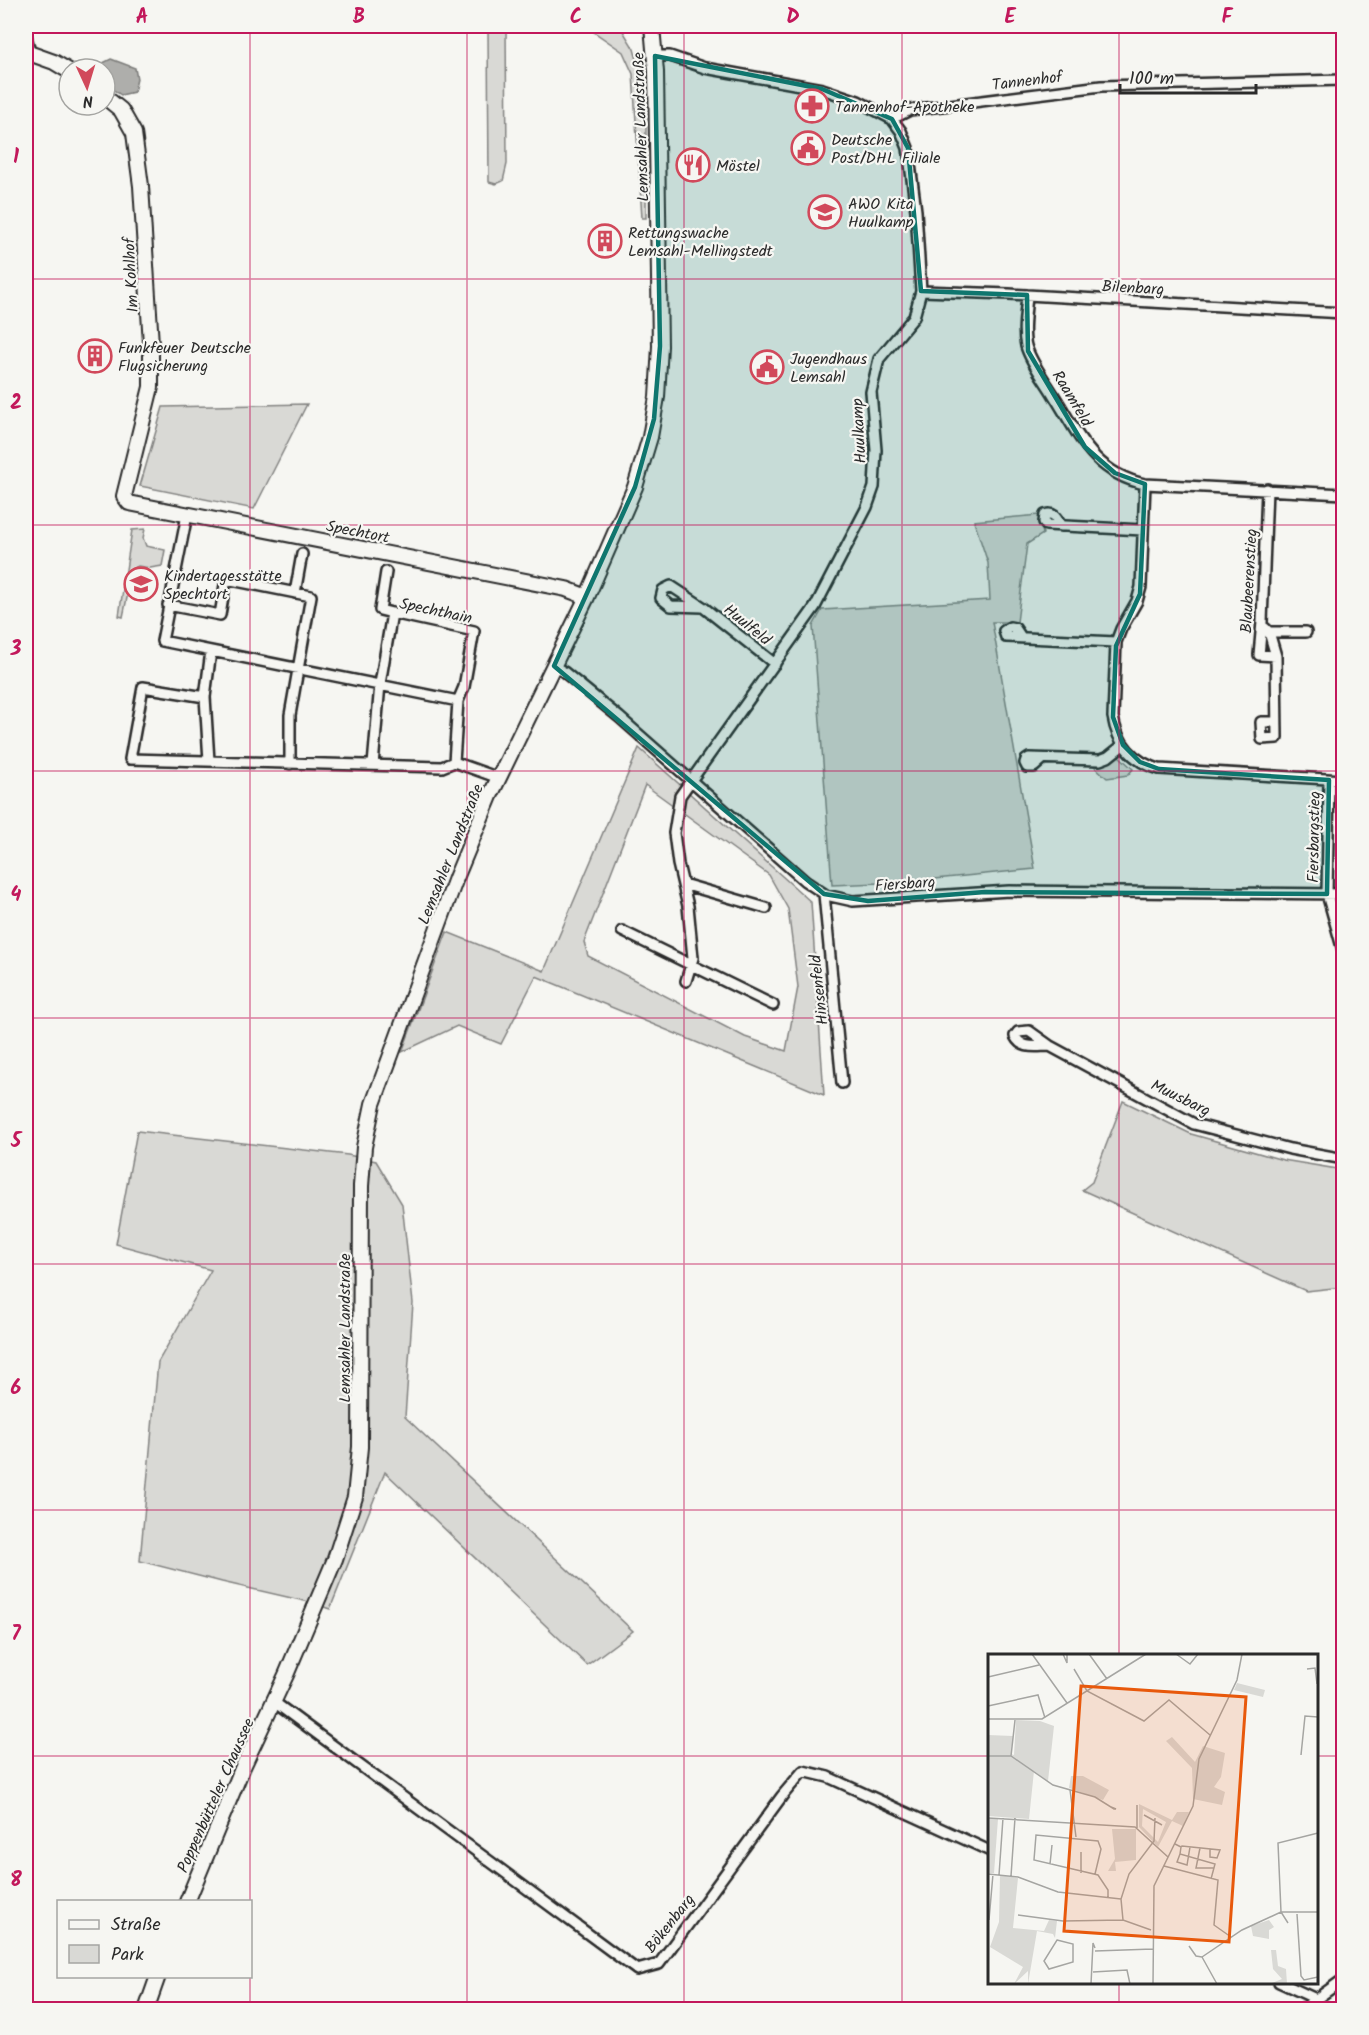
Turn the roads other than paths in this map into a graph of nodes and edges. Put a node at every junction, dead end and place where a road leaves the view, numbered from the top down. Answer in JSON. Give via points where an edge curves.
{"nodes":[{"id":1,"x":652,"y":26,"type":"edge"},
{"id":2,"x":26,"y":35,"type":"edge"},
{"id":3,"x":28,"y":53,"type":"edge"},
{"id":4,"x":655,"y":56,"type":"junction"},
{"id":5,"x":57,"y":64,"type":"edge"},
{"id":6,"x":1344,"y":80,"type":"edge"},
{"id":7,"x":117,"y":107,"type":"edge"},
{"id":8,"x":892,"y":119,"type":"junction"},
{"id":9,"x":921,"y":291,"type":"junction"},
{"id":10,"x":1027,"y":295,"type":"junction"},
{"id":11,"x":1344,"y":313,"type":"edge"},
{"id":12,"x":1145,"y":484,"type":"junction"},
{"id":13,"x":1267,"y":489,"type":"junction"},
{"id":14,"x":1344,"y":494,"type":"edge"},
{"id":15,"x":124,"y":496,"type":"joint"},
{"id":16,"x":187,"y":515,"type":"junction"},
{"id":17,"x":1061,"y":526,"type":"dead end"},
{"id":18,"x":1143,"y":530,"type":"junction"},
{"id":19,"x":302,"y":554,"type":"dead end"},
{"id":20,"x":386,"y":572,"type":"dead end"},
{"id":21,"x":295,"y":593,"type":"junction"},
{"id":22,"x":587,"y":597,"type":"junction"},
{"id":23,"x":168,"y":605,"type":"junction"},
{"id":24,"x":703,"y":607,"type":"dead end"},
{"id":25,"x":392,"y":612,"type":"junction"},
{"id":26,"x":1262,"y":622,"type":"junction"},
{"id":27,"x":1269,"y":632,"type":"junction"},
{"id":28,"x":1306,"y":632,"type":"dead end"},
{"id":29,"x":1021,"y":637,"type":"dead end"},
{"id":30,"x":1116,"y":642,"type":"junction"},
{"id":31,"x":211,"y":651,"type":"junction"},
{"id":32,"x":1276,"y":656,"type":"junction"},
{"id":33,"x":775,"y":664,"type":"junction"},
{"id":34,"x":554,"y":666,"type":"junction"},
{"id":35,"x":298,"y":668,"type":"junction"},
{"id":36,"x":380,"y":684,"type":"junction"},
{"id":37,"x":205,"y":697,"type":"junction"},
{"id":38,"x":458,"y":701,"type":"junction"},
{"id":39,"x":1276,"y":722,"type":"dead end"},
{"id":40,"x":1123,"y":745,"type":"junction"},
{"id":41,"x":1044,"y":759,"type":"dead end"},
{"id":42,"x":209,"y":761,"type":"junction"},
{"id":43,"x":454,"y":762,"type":"junction"},
{"id":44,"x":290,"y":764,"type":"junction"},
{"id":45,"x":373,"y":765,"type":"junction"},
{"id":46,"x":499,"y":778,"type":"junction"},
{"id":47,"x":691,"y":780,"type":"junction"},
{"id":48,"x":1329,"y":780,"type":"junction"},
{"id":49,"x":1344,"y":780,"type":"edge"},
{"id":50,"x":683,"y":884,"type":"junction"},
{"id":51,"x":824,"y":894,"type":"junction"},
{"id":52,"x":1327,"y":894,"type":"junction"},
{"id":53,"x":1344,"y":894,"type":"edge"},
{"id":54,"x":766,"y":908,"type":"dead end"},
{"id":55,"x":622,"y":931,"type":"dead end"},
{"id":56,"x":1344,"y":954,"type":"edge"},
{"id":57,"x":692,"y":966,"type":"junction"},
{"id":58,"x":686,"y":981,"type":"dead end"},
{"id":59,"x":773,"y":1005,"type":"dead end"},
{"id":60,"x":1050,"y":1046,"type":"dead end"},
{"id":61,"x":842,"y":1083,"type":"dead end"},
{"id":62,"x":1344,"y":1160,"type":"edge"},
{"id":63,"x":274,"y":1701,"type":"junction"},
{"id":64,"x":988,"y":1850,"type":"edge"},
{"id":65,"x":188,"y":1900,"type":"edge"},
{"id":66,"x":158,"y":1978,"type":"edge"},
{"id":67,"x":1344,"y":1979,"type":"edge"},
{"id":68,"x":1281,"y":1984,"type":"edge"},
{"id":69,"x":1316,"y":1999,"type":"junction"},
{"id":70,"x":146,"y":2010,"type":"edge"},
{"id":71,"x":1301,"y":2010,"type":"edge"},
{"id":72,"x":1323,"y":2010,"type":"edge"}],
"edges":[{"from":1,"to":4,"type":"main road","name":"Lemsahler Landstraße"},
{"from":2,"to":3,"type":"street"},
{"from":3,"to":5,"type":"main road"},
{"from":4,"to":8,"type":"street","via":[[828,91]]},
{"from":4,"to":22,"type":"main road","name":"Lemsahler Landstraße","via":[[660,346],[657,397],[635,487]]},
{"from":6,"to":8,"type":"street","name":"Tannenhof","via":[[1101,86],[910,110]]},
{"from":7,"to":15,"type":"main road","name":"Im Kohlhof","via":[[134,133],[151,344],[151,387]]},
{"from":8,"to":9,"type":"street","name":"Huulkamp","via":[[908,148]]},
{"from":9,"to":10,"type":"street","name":"Bilenbarg"},
{"from":9,"to":33,"type":"street","name":"Huulkamp","via":[[914,317],[879,359],[871,392],[876,450],[874,487],[867,507],[823,594]]},
{"from":10,"to":11,"type":"street","name":"Bilenbarg"},
{"from":10,"to":12,"type":"street","name":"Raamfeld","via":[[1024,333],[1028,351],[1085,447],[1114,473]]},
{"from":12,"to":13,"type":"street","name":"Raamfeld"},
{"from":12,"to":18,"type":"street"},
{"from":13,"to":14,"type":"street","name":"Raamfeld"},
{"from":13,"to":26,"type":"street","name":"Blaubeerenstieg"},
{"from":15,"to":16,"type":"main road","name":"Spechtort","via":[[129,503]]},
{"from":16,"to":22,"type":"main road","name":"Spechtort","via":[[567,588]]},
{"from":16,"to":23,"type":"street"},
{"from":17,"to":18,"type":"street"},
{"from":18,"to":30,"type":"street","via":[[1140,594]]},
{"from":19,"to":21,"type":"street"},
{"from":20,"to":25,"type":"street","via":[[380,610]]},
{"from":21,"to":23,"type":"street","via":[[226,579],[220,615]]},
{"from":21,"to":35,"type":"street","via":[[311,596]]},
{"from":22,"to":34,"type":"main road","name":"Lemsahler Landstraße"},
{"from":23,"to":31,"type":"street","via":[[162,641]]},
{"from":24,"to":33,"type":"street","name":"Huulfeld"},
{"from":25,"to":36,"type":"street","name":"Spechthain"},
{"from":25,"to":38,"type":"street","name":"Spechthain","via":[[474,632]]},
{"from":26,"to":27,"type":"street","name":"Blaubeerenstieg"},
{"from":26,"to":32,"type":"street","name":"Blaubeerenstieg","via":[[1258,655]]},
{"from":27,"to":28,"type":"street"},
{"from":27,"to":32,"type":"street","name":"Blaubeerenstieg"},
{"from":29,"to":30,"type":"street"},
{"from":30,"to":40,"type":"street","via":[[1113,717]]},
{"from":31,"to":35,"type":"street"},
{"from":31,"to":37,"type":"street"},
{"from":32,"to":39,"type":"street","name":"Blaubeerenstieg"},
{"from":33,"to":47,"type":"street","name":"Huulkamp"},
{"from":34,"to":46,"type":"main road","name":"Lemsahler Landstraße"},
{"from":34,"to":47,"type":"street","name":"Fiersbarg"},
{"from":35,"to":36,"type":"street"},
{"from":35,"to":44,"type":"street","via":[[290,715]]},
{"from":36,"to":38,"type":"street"},
{"from":36,"to":45,"type":"street","name":"Spechthain"},
{"from":37,"to":42,"type":"street"},
{"from":37,"to":42,"type":"street","via":[[143,687],[130,759]]},
{"from":38,"to":43,"type":"street","name":"Spechthain"},
{"from":40,"to":41,"type":"street","via":[[1100,760]]},
{"from":40,"to":48,"type":"street","via":[[1140,762],[1159,769]]},
{"from":42,"to":44,"type":"street"},
{"from":43,"to":45,"type":"street","via":[[442,766]]},
{"from":43,"to":46,"type":"street"},
{"from":44,"to":45,"type":"street"},
{"from":46,"to":63,"type":"main road","name":"Lemsahler Landstraße","via":[[456,878],[373,1104],[362,1186],[360,1447],[355,1497],[335,1559]]},
{"from":47,"to":50,"type":"street","name":"Huulkamp","via":[[680,796],[674,833]]},
{"from":47,"to":51,"type":"street","name":"Fiersbarg"},
{"from":48,"to":49,"type":"street"},
{"from":48,"to":52,"type":"street","name":"Fiersbargstieg"},
{"from":50,"to":54,"type":"street"},
{"from":50,"to":57,"type":"street","name":"Huulkamp","via":[[693,940]]},
{"from":51,"to":52,"type":"street","name":"Fiersbarg","via":[[842,900],[868,901],[1009,891]]},
{"from":51,"to":61,"type":"street","name":"Hinsenfeld"},
{"from":52,"to":53,"type":"street","name":"Fiersbarg"},
{"from":52,"to":56,"type":"street","name":"Fiersbargstieg"},
{"from":55,"to":57,"type":"street"},
{"from":57,"to":58,"type":"street"},
{"from":57,"to":59,"type":"street"},
{"from":60,"to":62,"type":"street","name":"Muusbarg","via":[[1194,1124]]},
{"from":63,"to":64,"type":"street","name":"Bökenbarg","via":[[637,1970],[659,1964],[803,1772],[828,1777]]},
{"from":63,"to":65,"type":"main road","name":"Poppenbütteler Chaussee"},
{"from":66,"to":70,"type":"main road"},
{"from":67,"to":69,"type":"street"},
{"from":68,"to":69,"type":"street"},
{"from":69,"to":71,"type":"street"},
{"from":69,"to":72,"type":"street"}]}
